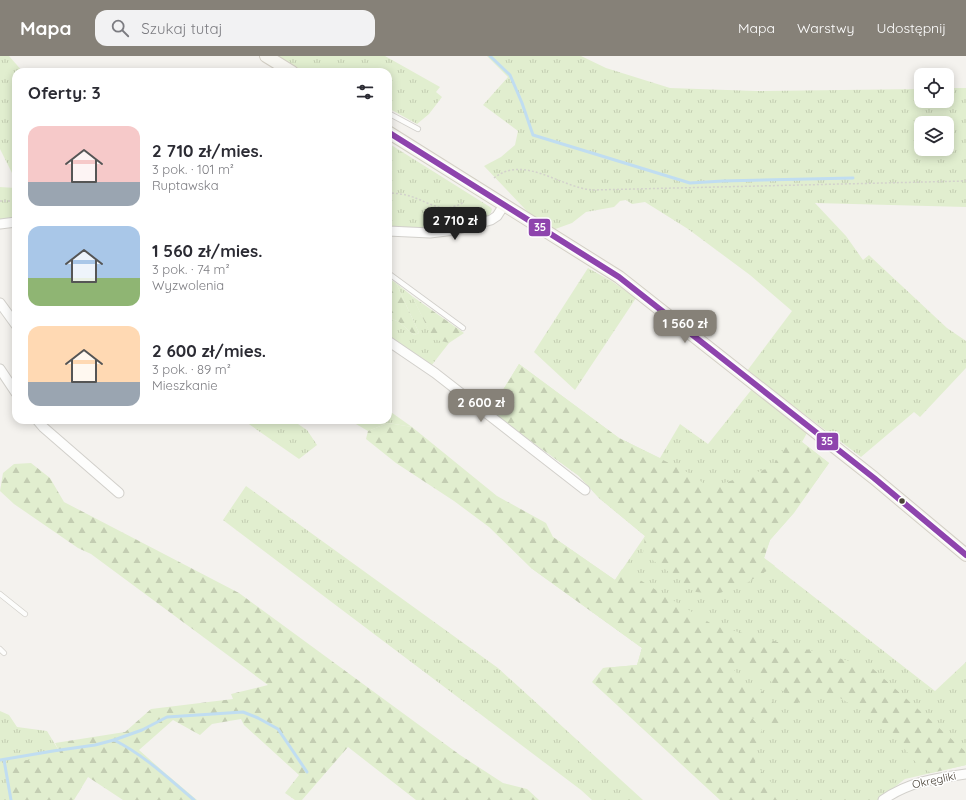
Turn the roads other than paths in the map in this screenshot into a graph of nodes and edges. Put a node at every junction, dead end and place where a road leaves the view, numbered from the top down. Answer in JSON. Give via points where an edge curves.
{"nodes":[{"id":1,"x":266,"y":56,"type":"edge"},
{"id":2,"x":286,"y":68,"type":"edge"},
{"id":3,"x":392,"y":115,"type":"edge"},
{"id":4,"x":418,"y":129,"type":"dead end"},
{"id":5,"x":392,"y":135,"type":"edge"},
{"id":6,"x":504,"y":205,"type":"junction"},
{"id":7,"x":12,"y":222,"type":"edge"},
{"id":8,"x":0,"y":224,"type":"edge"},
{"id":9,"x":392,"y":231,"type":"edge"},
{"id":10,"x":392,"y":276,"type":"edge"},
{"id":11,"x":0,"y":303,"type":"edge"},
{"id":12,"x":12,"y":320,"type":"edge"},
{"id":13,"x":463,"y":328,"type":"dead end"},
{"id":14,"x":392,"y":344,"type":"edge"},
{"id":15,"x":0,"y":369,"type":"edge"},
{"id":16,"x":12,"y":387,"type":"edge"},
{"id":17,"x":40,"y":424,"type":"edge"},
{"id":18,"x":585,"y":490,"type":"dead end"},
{"id":19,"x":119,"y":493,"type":"dead end"},
{"id":20,"x":966,"y":555,"type":"edge"},
{"id":21,"x":0,"y":594,"type":"edge"},
{"id":22,"x":25,"y":614,"type":"dead end"},
{"id":23,"x":0,"y":649,"type":"edge"},
{"id":24,"x":4,"y":653,"type":"dead end"},
{"id":25,"x":966,"y":774,"type":"edge"},
{"id":26,"x":883,"y":800,"type":"edge"}],
"edges":[{"from":1,"to":2,"type":"street"},
{"from":3,"to":4,"type":"lane"},
{"from":5,"to":6,"type":"street"},
{"from":6,"to":9,"type":"street","via":[[491,220],[455,230],[430,233]]},
{"from":6,"to":20,"type":"street","via":[[619,277],[874,478]]},
{"from":7,"to":8,"type":"street"},
{"from":10,"to":13,"type":"lane"},
{"from":11,"to":12,"type":"street"},
{"from":14,"to":18,"type":"street","via":[[435,373]]},
{"from":15,"to":16,"type":"street"},
{"from":17,"to":19,"type":"street"},
{"from":21,"to":22,"type":"lane"},
{"from":23,"to":24,"type":"lane"},
{"from":25,"to":26,"type":"street","name":"Okręgliki","via":[[911,784]]}]}
